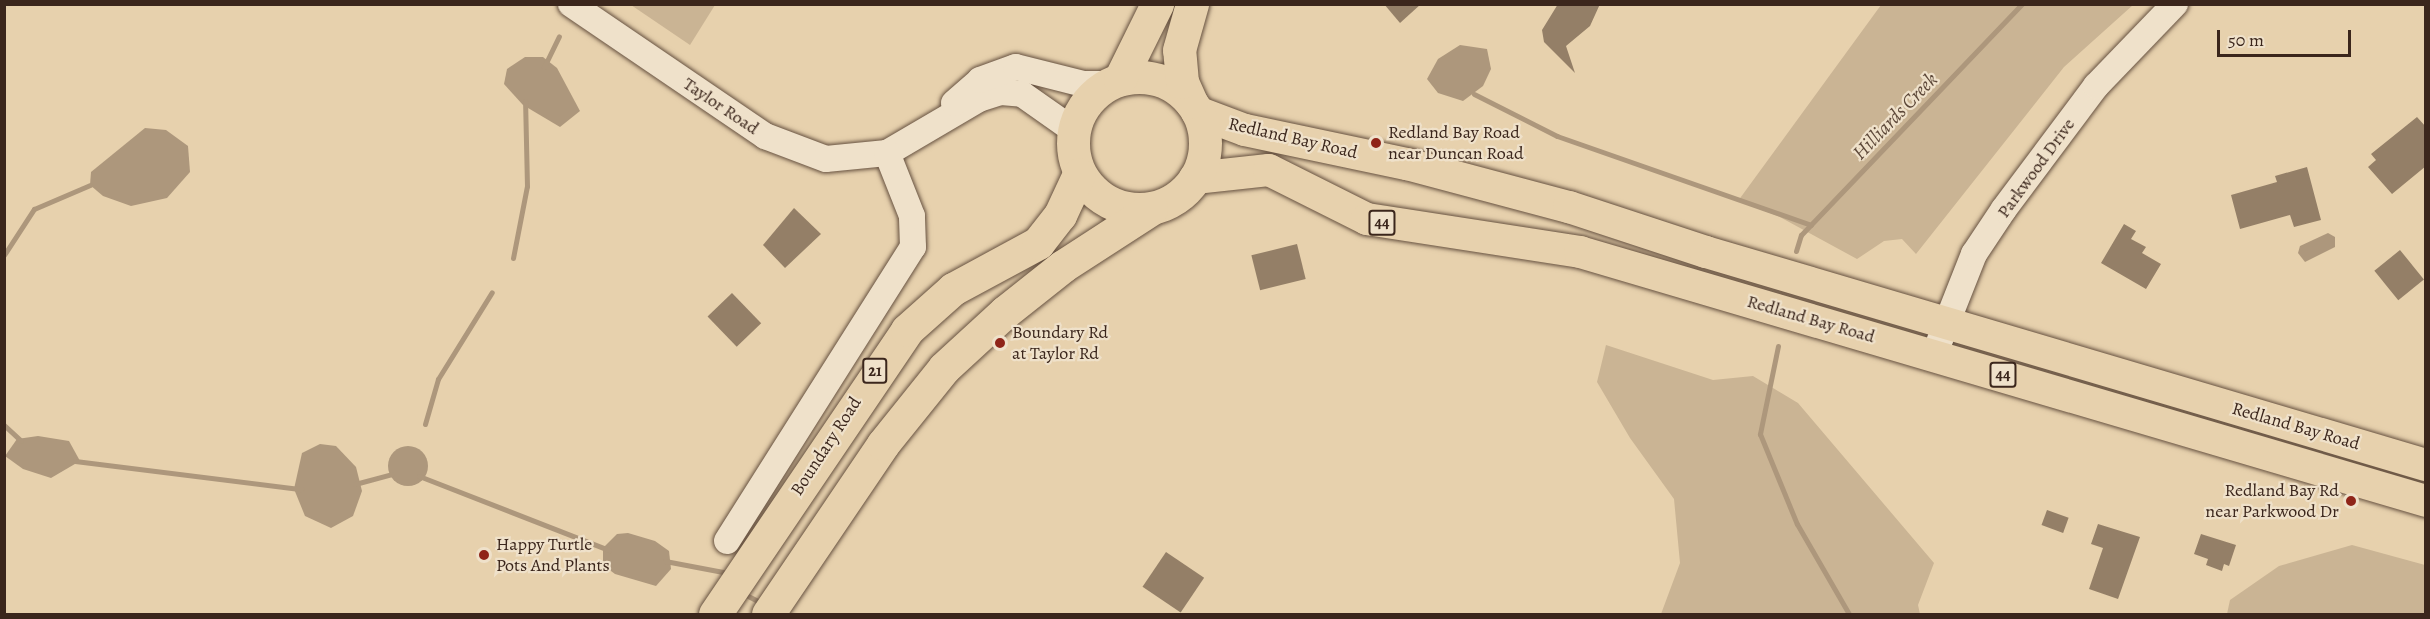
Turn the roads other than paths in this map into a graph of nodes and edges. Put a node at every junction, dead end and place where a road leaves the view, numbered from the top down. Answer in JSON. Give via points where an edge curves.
{"nodes":[{"id":1,"x":572,"y":4,"type":"edge"},
{"id":2,"x":1157,"y":4,"type":"edge"},
{"id":3,"x":1192,"y":4,"type":"edge"},
{"id":4,"x":2175,"y":4,"type":"edge"},
{"id":5,"x":1114,"y":82,"type":"junction"},
{"id":6,"x":1194,"y":107,"type":"junction"},
{"id":7,"x":1073,"y":130,"type":"junction"},
{"id":8,"x":887,"y":153,"type":"junction"},
{"id":9,"x":1079,"y":174,"type":"junction"},
{"id":10,"x":1195,"y":178,"type":"junction"},
{"id":11,"x":1150,"y":209,"type":"junction"},
{"id":12,"x":1946,"y":323,"type":"junction"},
{"id":13,"x":1934,"y":355,"type":"junction"},
{"id":14,"x":2426,"y":465,"type":"edge"},
{"id":15,"x":2426,"y":501,"type":"edge"},
{"id":16,"x":727,"y":542,"type":"dead end"},
{"id":17,"x":715,"y":615,"type":"edge"},
{"id":18,"x":768,"y":615,"type":"edge"}],
"edges":[{"from":1,"to":8,"type":"street","name":"Taylor Road","via":[[765,136],[799,152],[852,160]]},
{"from":2,"to":5,"type":"highway"},
{"from":3,"to":6,"type":"highway","via":[[1179,50],[1182,82]]},
{"from":4,"to":12,"type":"street","name":"Parkwood Drive","via":[[2096,86],[2004,209],[1974,254]]},
{"from":5,"to":6,"type":"highway","via":[[1159,80]]},
{"from":5,"to":7,"type":"highway","via":[[1092,96]]},
{"from":5,"to":8,"type":"street","name":"Taylor Road","via":[[1083,84],[1032,68],[999,70]]},
{"from":6,"to":10,"type":"highway","via":[[1205,145]]},
{"from":6,"to":12,"type":"main road","name":"Redland Bay Road","number":"44","via":[[1245,130],[1407,164],[1569,207]]},
{"from":7,"to":8,"type":"street","name":"Taylor Road","via":[[1022,94],[1001,92],[980,99]]},
{"from":7,"to":9,"type":"highway"},
{"from":8,"to":16,"type":"street","name":"Boundary Road","via":[[912,216],[913,247]]},
{"from":9,"to":11,"type":"highway","via":[[1102,199],[1134,210]]},
{"from":9,"to":17,"type":"highway","name":"Boundary Road","number":"21","via":[[1060,215],[1038,243],[953,289],[907,330]]},
{"from":10,"to":11,"type":"highway","via":[[1184,192]]},
{"from":10,"to":13,"type":"main road","name":"Redland Bay Road","number":"44","via":[[1269,170],[1367,219],[1580,252]]},
{"from":11,"to":18,"type":"highway","via":[[1046,279],[944,368],[883,444]]},
{"from":12,"to":13,"type":"street","name":"Parkwood Drive"},
{"from":12,"to":14,"type":"main road","name":"Redland Bay Road","number":"44"},
{"from":13,"to":15,"type":"main road","name":"Redland Bay Road","number":"44"}]}
